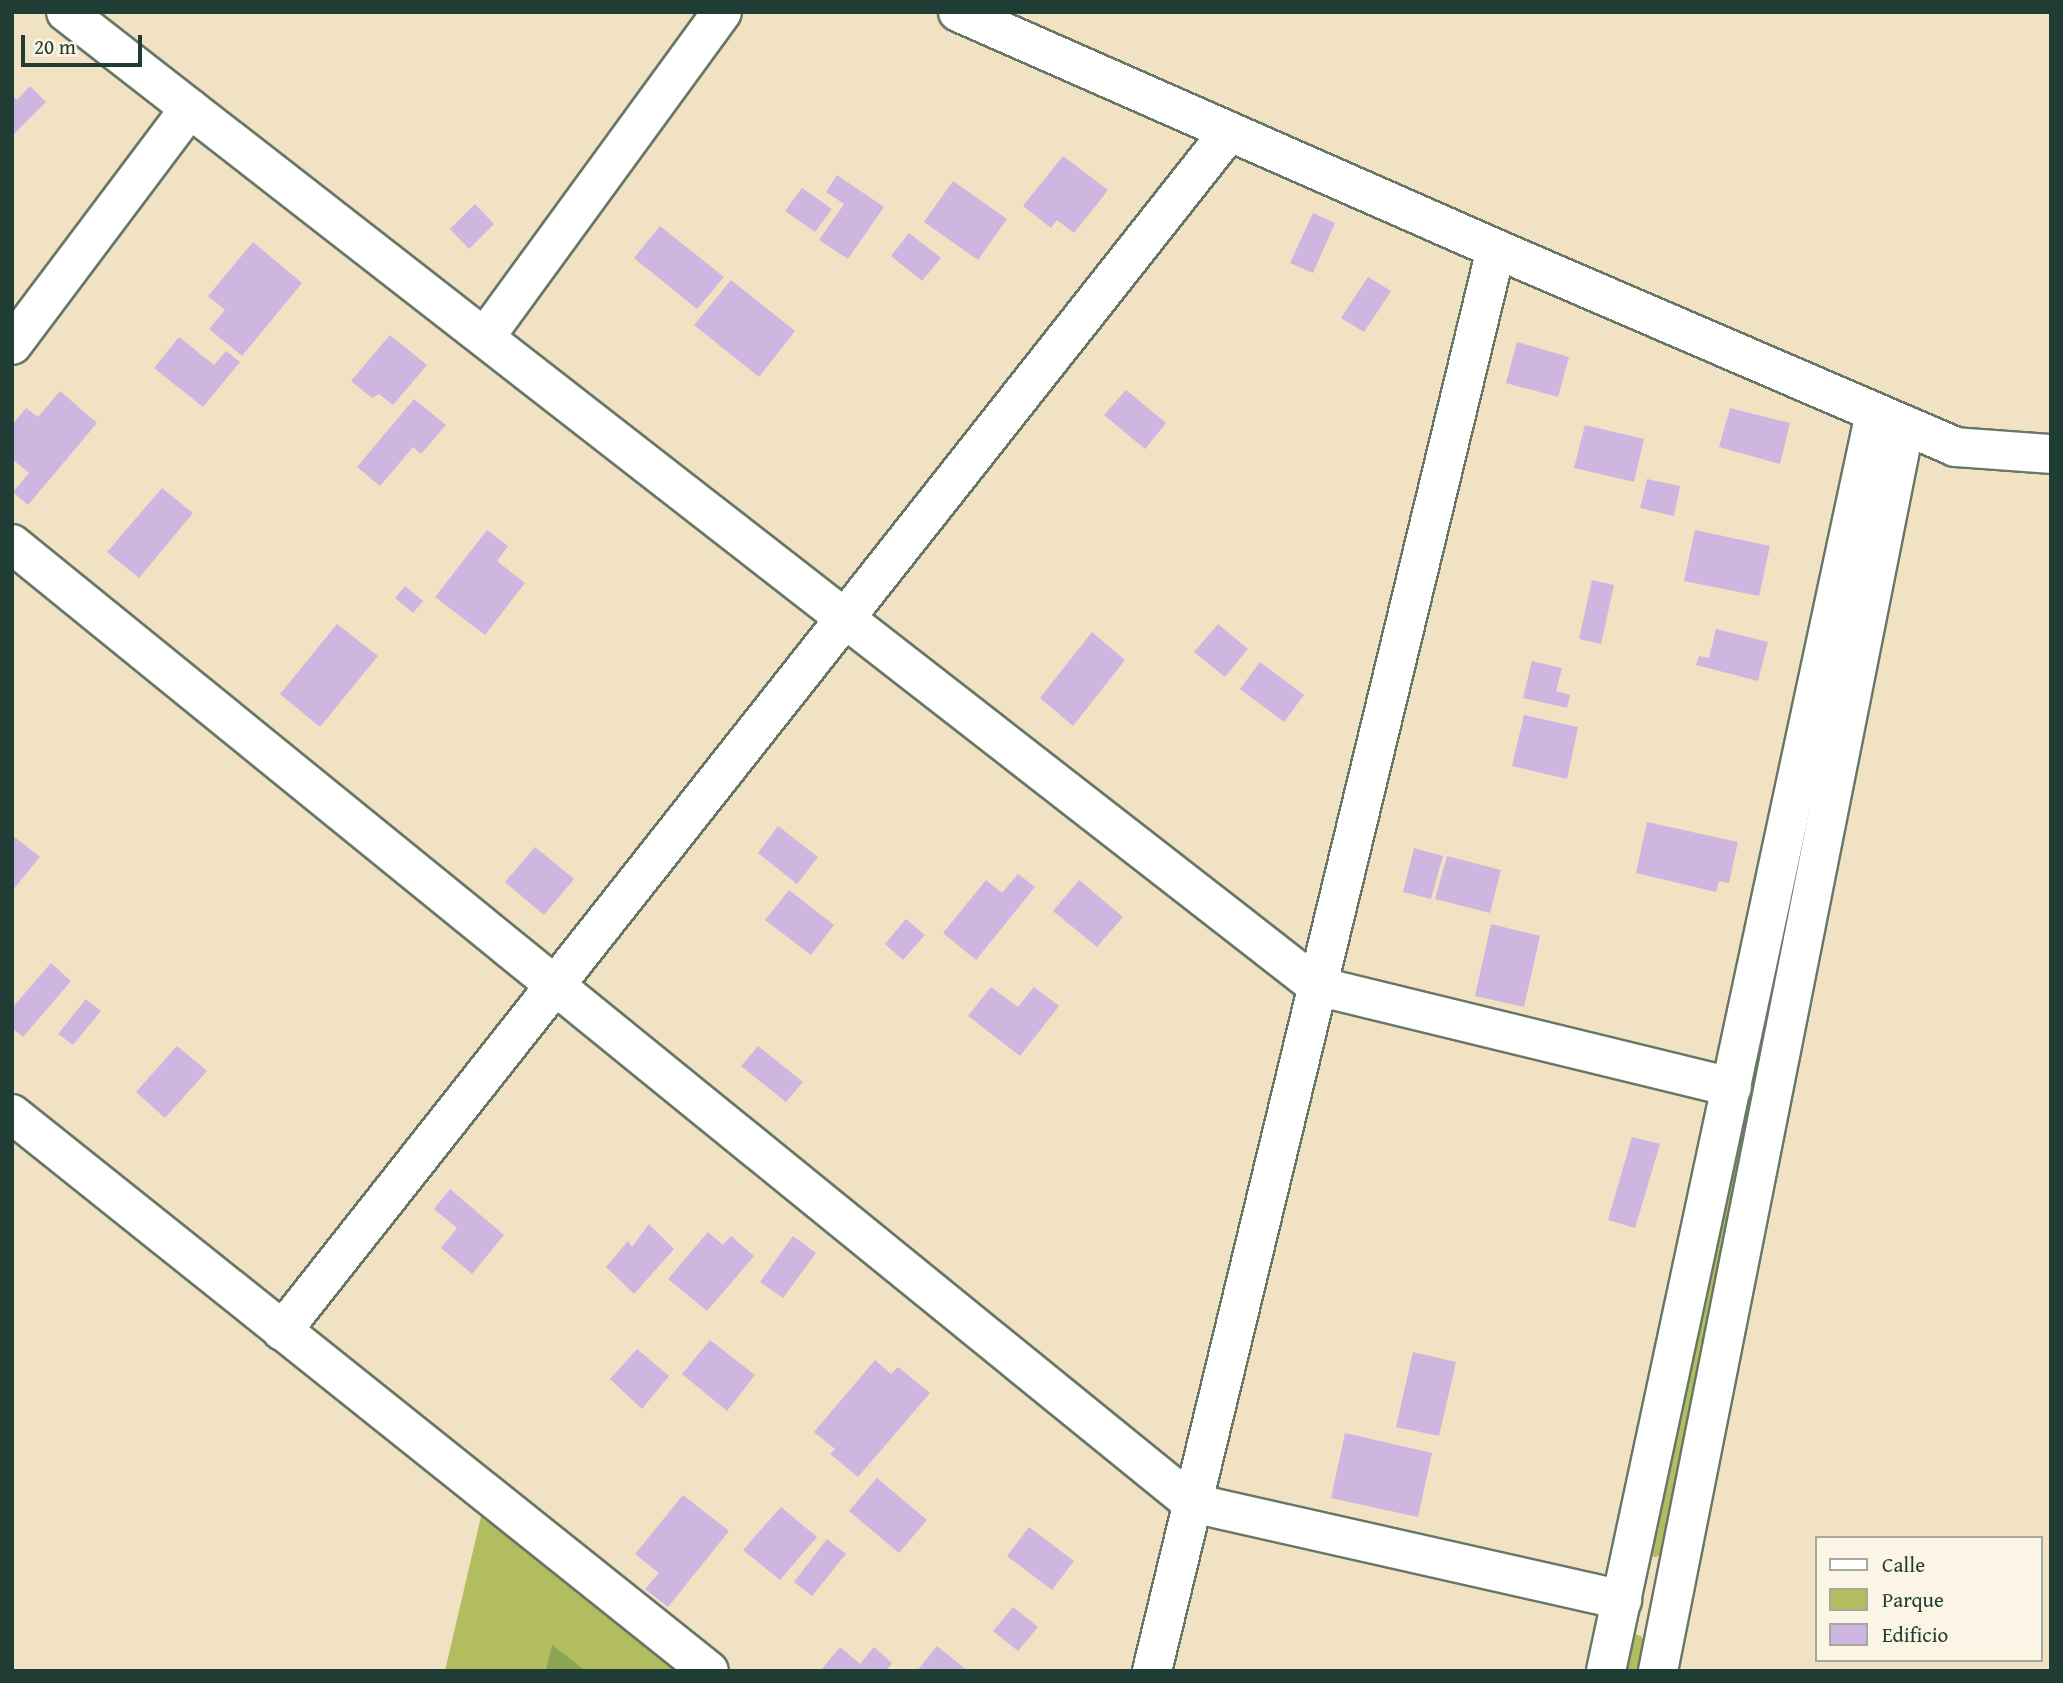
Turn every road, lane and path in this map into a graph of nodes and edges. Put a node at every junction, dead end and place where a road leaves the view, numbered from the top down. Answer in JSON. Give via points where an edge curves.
{"nodes":[{"id":1,"x":66,"y":12,"type":"edge"},
{"id":2,"x":722,"y":12,"type":"edge"},
{"id":3,"x":958,"y":12,"type":"edge"},
{"id":4,"x":190,"y":108,"type":"junction"},
{"id":5,"x":1229,"y":132,"type":"junction"},
{"id":6,"x":1496,"y":249,"type":"junction"},
{"id":7,"x":485,"y":337,"type":"junction"},
{"id":8,"x":12,"y":345,"type":"edge"},
{"id":9,"x":1890,"y":419,"type":"junction"},
{"id":10,"x":2051,"y":454,"type":"edge"},
{"id":11,"x":12,"y":544,"type":"edge"},
{"id":12,"x":844,"y":617,"type":"junction"},
{"id":13,"x":555,"y":985,"type":"junction"},
{"id":14,"x":1317,"y":986,"type":"junction"},
{"id":15,"x":1732,"y":1087,"type":"junction"},
{"id":16,"x":12,"y":1114,"type":"edge"},
{"id":17,"x":282,"y":1331,"type":"junction"},
{"id":18,"x":1192,"y":1503,"type":"junction"},
{"id":19,"x":1622,"y":1600,"type":"junction"},
{"id":20,"x":709,"y":1671,"type":"edge"},
{"id":21,"x":1152,"y":1671,"type":"edge"},
{"id":22,"x":1606,"y":1671,"type":"edge"},
{"id":23,"x":1658,"y":1671,"type":"edge"}],
"edges":[{"from":1,"to":4,"type":"street"},
{"from":2,"to":7,"type":"street"},
{"from":3,"to":5,"type":"street"},
{"from":4,"to":7,"type":"street"},
{"from":4,"to":8,"type":"street"},
{"from":5,"to":6,"type":"street"},
{"from":5,"to":12,"type":"street"},
{"from":6,"to":9,"type":"street"},
{"from":6,"to":14,"type":"street"},
{"from":7,"to":12,"type":"street"},
{"from":9,"to":10,"type":"street","via":[[1955,447]]},
{"from":9,"to":15,"type":"street"},
{"from":9,"to":23,"type":"street"},
{"from":11,"to":13,"type":"street"},
{"from":12,"to":13,"type":"street"},
{"from":12,"to":14,"type":"street"},
{"from":13,"to":17,"type":"street"},
{"from":13,"to":18,"type":"street"},
{"from":14,"to":15,"type":"street"},
{"from":14,"to":18,"type":"street"},
{"from":15,"to":19,"type":"street"},
{"from":16,"to":17,"type":"street"},
{"from":17,"to":20,"type":"street"},
{"from":18,"to":19,"type":"street"},
{"from":18,"to":21,"type":"street"},
{"from":19,"to":22,"type":"street"}]}
